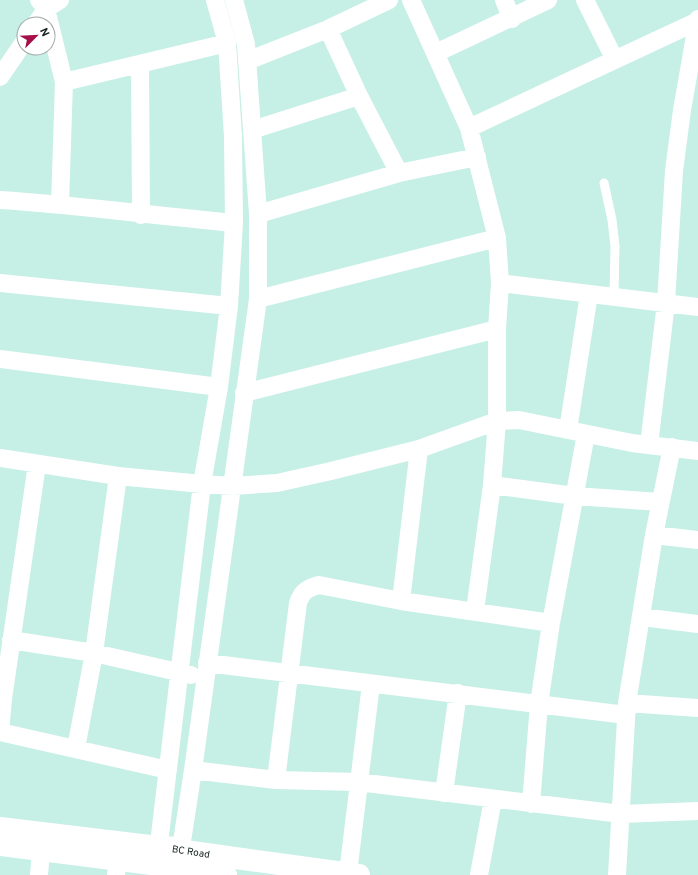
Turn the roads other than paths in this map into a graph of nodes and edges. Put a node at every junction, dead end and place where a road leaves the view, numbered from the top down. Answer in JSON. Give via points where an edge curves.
{"nodes":[{"id":1,"x":215,"y":0,"type":"edge"},
{"id":2,"x":234,"y":0,"type":"edge"},
{"id":3,"x":388,"y":0,"type":"edge"},
{"id":4,"x":411,"y":0,"type":"edge"},
{"id":5,"x":504,"y":0,"type":"edge"},
{"id":6,"x":548,"y":0,"type":"edge"},
{"id":7,"x":585,"y":0,"type":"edge"},
{"id":8,"x":45,"y":8,"type":"edge"},
{"id":9,"x":512,"y":19,"type":"junction"},
{"id":10,"x":698,"y":20,"type":"edge"},
{"id":11,"x":328,"y":29,"type":"junction"},
{"id":12,"x":227,"y":43,"type":"junction"},
{"id":13,"x":16,"y":53,"type":"edge"},
{"id":14,"x":436,"y":53,"type":"junction"},
{"id":15,"x":615,"y":60,"type":"junction"},
{"id":16,"x":247,"y":61,"type":"junction"},
{"id":17,"x":140,"y":64,"type":"junction"},
{"id":18,"x":1,"y":74,"type":"edge"},
{"id":19,"x":64,"y":82,"type":"junction"},
{"id":20,"x":359,"y":96,"type":"junction"},
{"id":21,"x":690,"y":112,"type":"edge"},
{"id":22,"x":469,"y":128,"type":"junction"},
{"id":23,"x":252,"y":130,"type":"junction"},
{"id":24,"x":477,"y":157,"type":"junction"},
{"id":25,"x":399,"y":173,"type":"junction"},
{"id":26,"x":604,"y":183,"type":"dead end"},
{"id":27,"x":0,"y":200,"type":"edge"},
{"id":28,"x":60,"y":204,"type":"junction"},
{"id":29,"x":141,"y":214,"type":"junction"},
{"id":30,"x":258,"y":214,"type":"junction"},
{"id":31,"x":234,"y":223,"type":"junction"},
{"id":32,"x":497,"y":238,"type":"junction"},
{"id":33,"x":0,"y":283,"type":"edge"},
{"id":34,"x":500,"y":283,"type":"junction"},
{"id":35,"x":589,"y":294,"type":"junction"},
{"id":36,"x":614,"y":297,"type":"junction"},
{"id":37,"x":258,"y":299,"type":"junction"},
{"id":38,"x":666,"y":303,"type":"junction"},
{"id":39,"x":229,"y":306,"type":"junction"},
{"id":40,"x":698,"y":307,"type":"edge"},
{"id":41,"x":497,"y":329,"type":"junction"},
{"id":42,"x":0,"y":359,"type":"edge"},
{"id":43,"x":220,"y":387,"type":"junction"},
{"id":44,"x":244,"y":393,"type":"junction"},
{"id":45,"x":497,"y":421,"type":"junction"},
{"id":46,"x":568,"y":430,"type":"junction"},
{"id":47,"x":586,"y":434,"type":"junction"},
{"id":48,"x":649,"y":445,"type":"junction"},
{"id":49,"x":672,"y":447,"type":"junction"},
{"id":50,"x":419,"y":449,"type":"junction"},
{"id":51,"x":698,"y":451,"type":"edge"},
{"id":52,"x":0,"y":458,"type":"edge"},
{"id":53,"x":37,"y":464,"type":"junction"},
{"id":54,"x":118,"y":476,"type":"junction"},
{"id":55,"x":202,"y":484,"type":"junction"},
{"id":56,"x":492,"y":485,"type":"junction"},
{"id":57,"x":233,"y":486,"type":"junction"},
{"id":58,"x":575,"y":496,"type":"junction"},
{"id":59,"x":660,"y":502,"type":"junction"},
{"id":60,"x":654,"y":535,"type":"junction"},
{"id":61,"x":698,"y":540,"type":"edge"},
{"id":62,"x":401,"y":601,"type":"junction"},
{"id":63,"x":475,"y":610,"type":"junction"},
{"id":64,"x":7,"y":615,"type":"edge"},
{"id":65,"x":642,"y":618,"type":"junction"},
{"id":66,"x":551,"y":623,"type":"junction"},
{"id":67,"x":698,"y":624,"type":"edge"},
{"id":68,"x":11,"y":640,"type":"junction"},
{"id":69,"x":94,"y":653,"type":"junction"},
{"id":70,"x":180,"y":672,"type":"junction"},
{"id":71,"x":206,"y":672,"type":"junction"},
{"id":72,"x":289,"y":675,"type":"junction"},
{"id":73,"x":371,"y":684,"type":"junction"},
{"id":74,"x":458,"y":693,"type":"junction"},
{"id":75,"x":1,"y":699,"type":"edge"},
{"id":76,"x":540,"y":704,"type":"junction"},
{"id":77,"x":698,"y":708,"type":"edge"},
{"id":78,"x":627,"y":709,"type":"junction"},
{"id":79,"x":0,"y":732,"type":"edge"},
{"id":80,"x":76,"y":748,"type":"junction"},
{"id":81,"x":168,"y":770,"type":"junction"},
{"id":82,"x":193,"y":770,"type":"junction"},
{"id":83,"x":276,"y":780,"type":"junction"},
{"id":84,"x":358,"y":782,"type":"junction"},
{"id":85,"x":444,"y":793,"type":"junction"},
{"id":86,"x":493,"y":799,"type":"junction"},
{"id":87,"x":531,"y":804,"type":"junction"},
{"id":88,"x":698,"y":811,"type":"edge"},
{"id":89,"x":621,"y":814,"type":"junction"},
{"id":90,"x":0,"y":828,"type":"edge"},
{"id":91,"x":0,"y":845,"type":"edge"},
{"id":92,"x":41,"y":851,"type":"junction"},
{"id":93,"x":169,"y":860,"type":"edge"},
{"id":94,"x":117,"y":868,"type":"edge"},
{"id":95,"x":353,"y":874,"type":"edge"},
{"id":96,"x":39,"y":875,"type":"edge"},
{"id":97,"x":226,"y":875,"type":"edge"},
{"id":98,"x":480,"y":875,"type":"edge"},
{"id":99,"x":617,"y":875,"type":"edge"}],
"edges":[{"from":1,"to":12,"type":"street"},
{"from":2,"to":16,"type":"street","via":[[246,44]]},
{"from":3,"to":11,"type":"street"},
{"from":4,"to":14,"type":"street"},
{"from":5,"to":9,"type":"street"},
{"from":6,"to":9,"type":"street"},
{"from":7,"to":15,"type":"street"},
{"from":8,"to":19,"type":"street"},
{"from":9,"to":14,"type":"street"},
{"from":10,"to":15,"type":"street"},
{"from":10,"to":21,"type":"street"},
{"from":11,"to":16,"type":"street"},
{"from":11,"to":20,"type":"street"},
{"from":12,"to":17,"type":"street"},
{"from":12,"to":31,"type":"street","via":[[234,136]]},
{"from":13,"to":18,"type":"street"},
{"from":14,"to":22,"type":"street"},
{"from":15,"to":22,"type":"street"},
{"from":16,"to":23,"type":"street"},
{"from":17,"to":19,"type":"street"},
{"from":17,"to":29,"type":"street"},
{"from":19,"to":28,"type":"street"},
{"from":20,"to":23,"type":"street"},
{"from":20,"to":25,"type":"street"},
{"from":21,"to":38,"type":"street","via":[[674,171]]},
{"from":22,"to":24,"type":"street"},
{"from":23,"to":30,"type":"street"},
{"from":24,"to":25,"type":"street"},
{"from":24,"to":32,"type":"street"},
{"from":25,"to":30,"type":"street"},
{"from":26,"to":36,"type":"lane","via":[[614,239]]},
{"from":27,"to":28,"type":"street"},
{"from":28,"to":29,"type":"street"},
{"from":29,"to":31,"type":"street"},
{"from":30,"to":37,"type":"street"},
{"from":31,"to":39,"type":"street"},
{"from":32,"to":34,"type":"street"},
{"from":32,"to":37,"type":"street"},
{"from":33,"to":39,"type":"street"},
{"from":34,"to":35,"type":"street"},
{"from":34,"to":41,"type":"street"},
{"from":35,"to":36,"type":"street"},
{"from":35,"to":46,"type":"street"},
{"from":36,"to":38,"type":"street"},
{"from":37,"to":44,"type":"street"},
{"from":38,"to":40,"type":"street"},
{"from":38,"to":48,"type":"street"},
{"from":39,"to":43,"type":"street"},
{"from":41,"to":44,"type":"street"},
{"from":41,"to":45,"type":"street"},
{"from":42,"to":43,"type":"street"},
{"from":43,"to":55,"type":"street"},
{"from":44,"to":57,"type":"street"},
{"from":45,"to":46,"type":"street","via":[[519,420]]},
{"from":45,"to":50,"type":"street"},
{"from":45,"to":56,"type":"street"},
{"from":46,"to":47,"type":"street"},
{"from":47,"to":48,"type":"street"},
{"from":47,"to":58,"type":"street"},
{"from":48,"to":49,"type":"street"},
{"from":49,"to":51,"type":"street"},
{"from":49,"to":59,"type":"street"},
{"from":50,"to":57,"type":"street","via":[[277,483]]},
{"from":50,"to":62,"type":"street"},
{"from":52,"to":53,"type":"street"},
{"from":53,"to":54,"type":"street"},
{"from":53,"to":64,"type":"street"},
{"from":54,"to":55,"type":"street"},
{"from":54,"to":69,"type":"street"},
{"from":55,"to":57,"type":"street"},
{"from":55,"to":70,"type":"street"},
{"from":56,"to":58,"type":"street"},
{"from":56,"to":63,"type":"street"},
{"from":57,"to":71,"type":"street"},
{"from":58,"to":59,"type":"street"},
{"from":58,"to":66,"type":"street"},
{"from":59,"to":60,"type":"street"},
{"from":60,"to":61,"type":"street"},
{"from":60,"to":65,"type":"street"},
{"from":62,"to":63,"type":"street"},
{"from":62,"to":72,"type":"street","via":[[319,586],[309,588],[302,594],[298,603]]},
{"from":63,"to":66,"type":"street"},
{"from":64,"to":68,"type":"street"},
{"from":65,"to":67,"type":"street"},
{"from":65,"to":78,"type":"street"},
{"from":66,"to":76,"type":"street"},
{"from":68,"to":69,"type":"street"},
{"from":68,"to":75,"type":"street"},
{"from":69,"to":70,"type":"street"},
{"from":69,"to":80,"type":"street"},
{"from":70,"to":71,"type":"street"},
{"from":70,"to":81,"type":"street"},
{"from":71,"to":72,"type":"street"},
{"from":71,"to":82,"type":"street"},
{"from":72,"to":73,"type":"street"},
{"from":72,"to":83,"type":"street"},
{"from":73,"to":74,"type":"street"},
{"from":73,"to":84,"type":"street"},
{"from":74,"to":76,"type":"street"},
{"from":74,"to":85,"type":"street"},
{"from":75,"to":79,"type":"street"},
{"from":76,"to":78,"type":"street"},
{"from":76,"to":87,"type":"street"},
{"from":77,"to":78,"type":"street"},
{"from":78,"to":89,"type":"street"},
{"from":79,"to":80,"type":"street"},
{"from":80,"to":81,"type":"street"},
{"from":81,"to":93,"type":"street"},
{"from":82,"to":83,"type":"street"},
{"from":82,"to":93,"type":"street"},
{"from":83,"to":84,"type":"street"},
{"from":84,"to":85,"type":"street"},
{"from":84,"to":95,"type":"street"},
{"from":85,"to":86,"type":"street"},
{"from":86,"to":87,"type":"street"},
{"from":86,"to":98,"type":"street"},
{"from":87,"to":89,"type":"street"},
{"from":88,"to":89,"type":"street"},
{"from":89,"to":99,"type":"street"},
{"from":90,"to":93,"type":"street","name":"BC Road"},
{"from":91,"to":92,"type":"street"},
{"from":92,"to":94,"type":"street"},
{"from":92,"to":96,"type":"street"},
{"from":93,"to":94,"type":"street"},
{"from":93,"to":95,"type":"street","name":"BC Road","via":[[185,851]]},
{"from":93,"to":97,"type":"street"}]}
